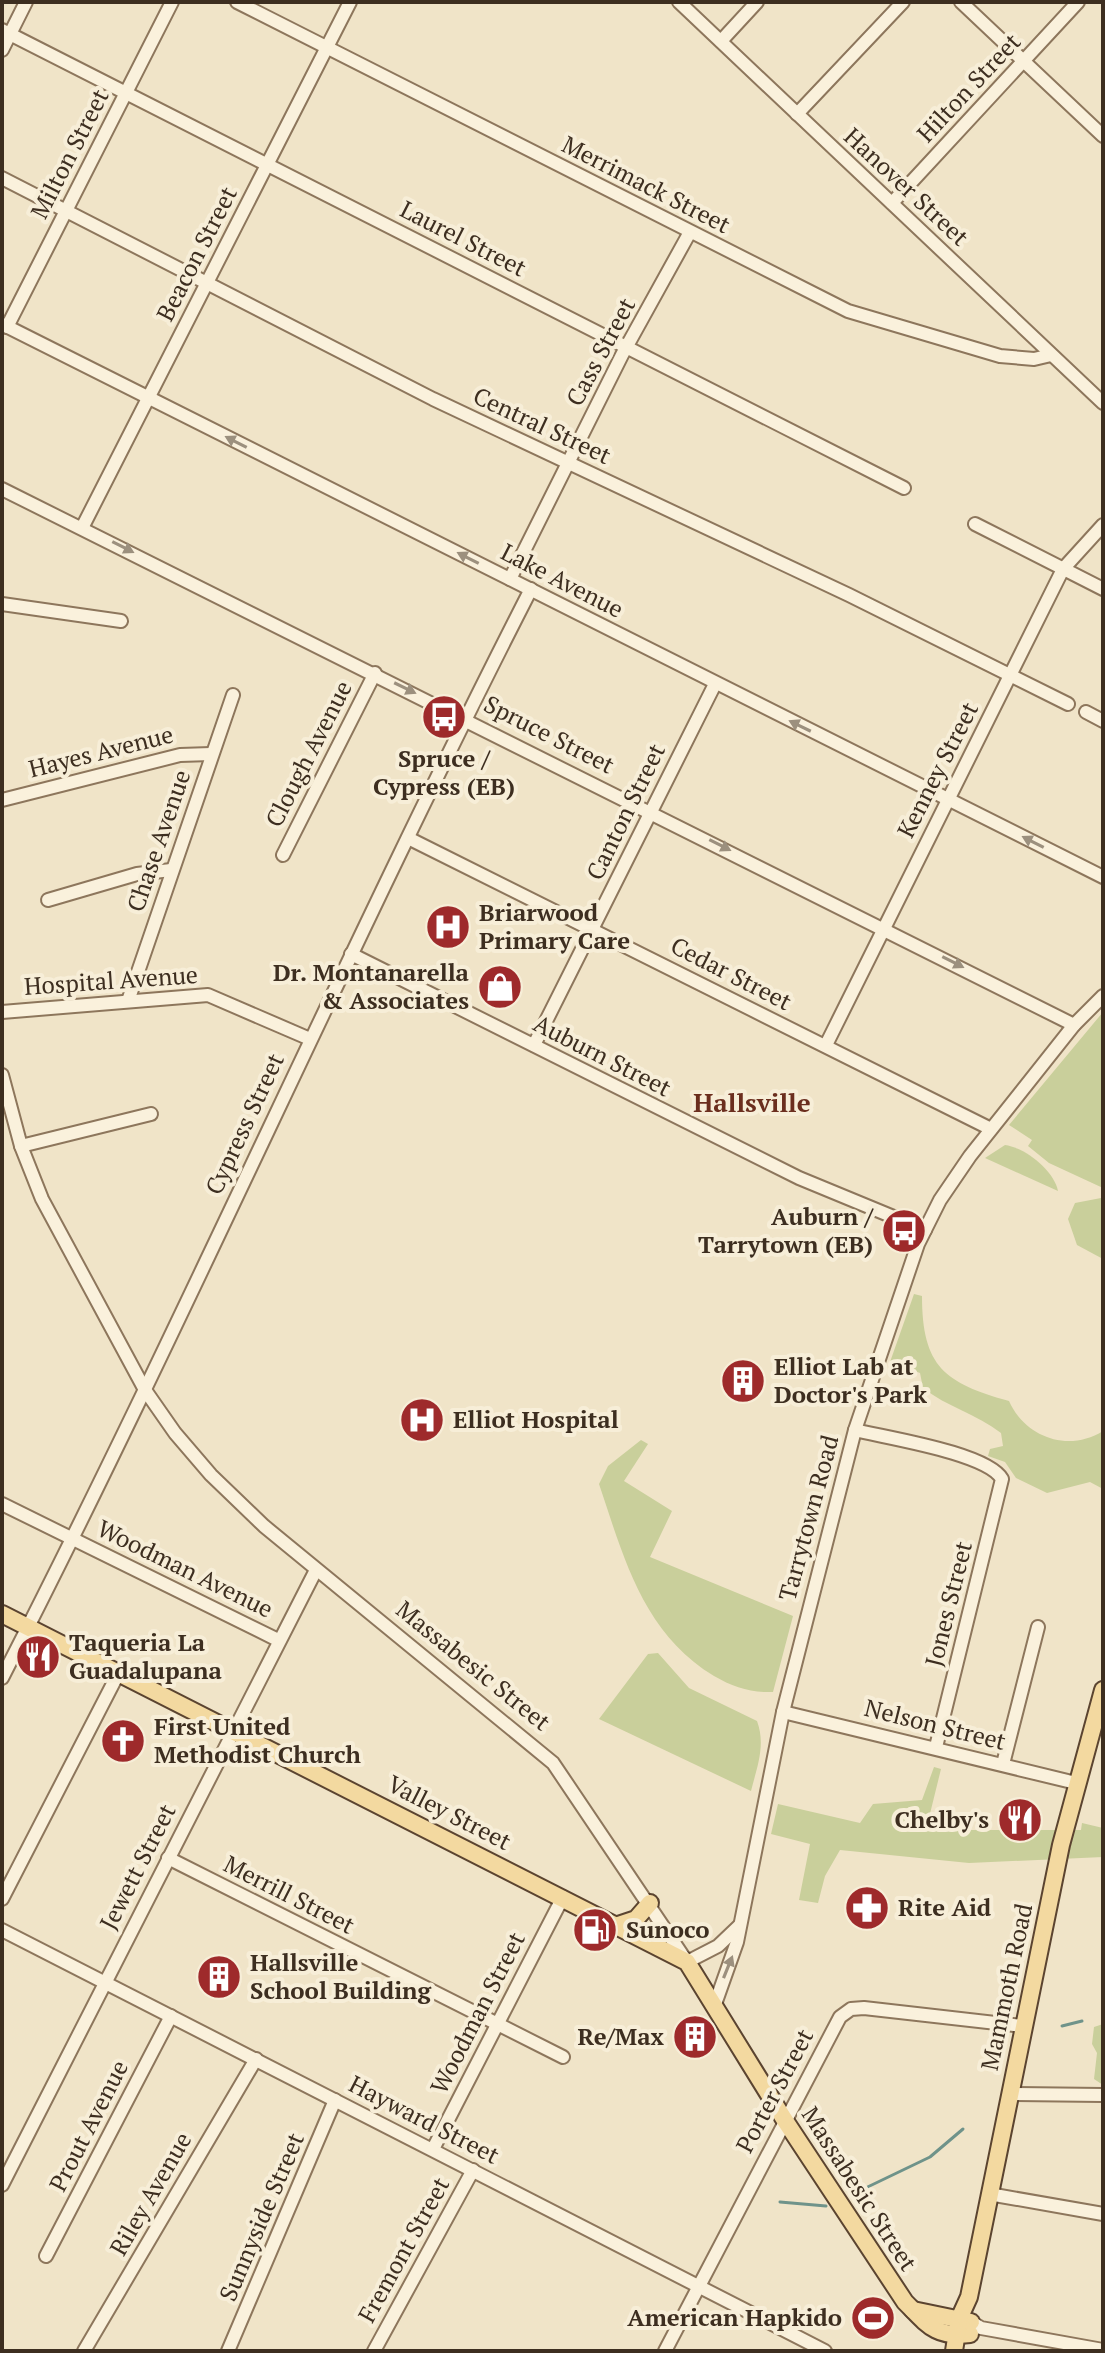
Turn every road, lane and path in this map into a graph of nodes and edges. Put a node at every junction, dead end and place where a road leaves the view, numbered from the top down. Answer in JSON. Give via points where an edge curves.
{"nodes":[{"id":1,"x":26,"y":2,"type":"edge"},
{"id":2,"x":172,"y":2,"type":"edge"},
{"id":3,"x":237,"y":2,"type":"edge"},
{"id":4,"x":350,"y":2,"type":"edge"},
{"id":5,"x":679,"y":2,"type":"edge"},
{"id":6,"x":757,"y":2,"type":"edge"},
{"id":7,"x":903,"y":2,"type":"edge"},
{"id":8,"x":961,"y":2,"type":"edge"},
{"id":9,"x":1078,"y":2,"type":"edge"},
{"id":10,"x":6,"y":32,"type":"edge"},
{"id":11,"x":721,"y":41,"type":"junction"},
{"id":12,"x":327,"y":48,"type":"junction"},
{"id":13,"x":2,"y":50,"type":"edge"},
{"id":14,"x":1024,"y":61,"type":"junction"},
{"id":15,"x":125,"y":93,"type":"junction"},
{"id":16,"x":797,"y":114,"type":"junction"},
{"id":17,"x":1103,"y":136,"type":"edge"},
{"id":18,"x":267,"y":165,"type":"junction"},
{"id":19,"x":2,"y":178,"type":"edge"},
{"id":20,"x":892,"y":203,"type":"junction"},
{"id":21,"x":66,"y":211,"type":"junction"},
{"id":22,"x":690,"y":232,"type":"junction"},
{"id":23,"x":206,"y":285,"type":"junction"},
{"id":24,"x":5,"y":326,"type":"edge"},
{"id":25,"x":627,"y":347,"type":"junction"},
{"id":26,"x":1051,"y":355,"type":"junction"},
{"id":27,"x":148,"y":398,"type":"junction"},
{"id":28,"x":1103,"y":403,"type":"edge"},
{"id":29,"x":568,"y":462,"type":"junction"},
{"id":30,"x":904,"y":488,"type":"dead end"},
{"id":31,"x":2,"y":489,"type":"edge"},
{"id":32,"x":975,"y":524,"type":"dead end"},
{"id":33,"x":1103,"y":525,"type":"edge"},
{"id":34,"x":83,"y":526,"type":"junction"},
{"id":35,"x":1063,"y":569,"type":"junction"},
{"id":36,"x":510,"y":579,"type":"junction"},
{"id":37,"x":531,"y":589,"type":"junction"},
{"id":38,"x":1103,"y":589,"type":"edge"},
{"id":39,"x":2,"y":604,"type":"edge"},
{"id":40,"x":121,"y":621,"type":"dead end"},
{"id":41,"x":375,"y":673,"type":"junction"},
{"id":42,"x":1010,"y":676,"type":"junction"},
{"id":43,"x":715,"y":684,"type":"junction"},
{"id":44,"x":233,"y":695,"type":"dead end"},
{"id":45,"x":1068,"y":704,"type":"dead end"},
{"id":46,"x":1086,"y":712,"type":"dead end"},
{"id":47,"x":467,"y":718,"type":"junction"},
{"id":48,"x":1103,"y":721,"type":"edge"},
{"id":49,"x":211,"y":754,"type":"junction"},
{"id":50,"x":948,"y":799,"type":"junction"},
{"id":51,"x":2,"y":800,"type":"edge"},
{"id":52,"x":650,"y":810,"type":"junction"},
{"id":53,"x":408,"y":838,"type":"junction"},
{"id":54,"x":283,"y":855,"type":"dead end"},
{"id":55,"x":171,"y":870,"type":"junction"},
{"id":56,"x":1103,"y":877,"type":"edge"},
{"id":57,"x":48,"y":900,"type":"dead end"},
{"id":58,"x":884,"y":928,"type":"junction"},
{"id":59,"x":592,"y":929,"type":"junction"},
{"id":60,"x":351,"y":954,"type":"junction"},
{"id":61,"x":1103,"y":996,"type":"edge"},
{"id":62,"x":128,"y":1001,"type":"junction"},
{"id":63,"x":2,"y":1012,"type":"edge"},
{"id":64,"x":1074,"y":1025,"type":"junction"},
{"id":65,"x":310,"y":1039,"type":"junction"},
{"id":66,"x":534,"y":1045,"type":"junction"},
{"id":67,"x":826,"y":1045,"type":"junction"},
{"id":68,"x":2,"y":1075,"type":"edge"},
{"id":69,"x":151,"y":1114,"type":"dead end"},
{"id":70,"x":991,"y":1129,"type":"junction"},
{"id":71,"x":21,"y":1146,"type":"junction"},
{"id":72,"x":925,"y":1230,"type":"junction"},
{"id":73,"x":145,"y":1390,"type":"junction"},
{"id":74,"x":855,"y":1430,"type":"junction"},
{"id":75,"x":2,"y":1504,"type":"edge"},
{"id":76,"x":71,"y":1539,"type":"junction"},
{"id":77,"x":316,"y":1570,"type":"junction"},
{"id":78,"x":2,"y":1614,"type":"edge"},
{"id":79,"x":28,"y":1627,"type":"junction"},
{"id":80,"x":1038,"y":1627,"type":"dead end"},
{"id":81,"x":278,"y":1640,"type":"junction"},
{"id":82,"x":118,"y":1674,"type":"junction"},
{"id":83,"x":2,"y":1678,"type":"edge"},
{"id":84,"x":1103,"y":1690,"type":"edge"},
{"id":85,"x":783,"y":1712,"type":"junction"},
{"id":86,"x":231,"y":1731,"type":"junction"},
{"id":87,"x":936,"y":1747,"type":"junction"},
{"id":88,"x":1003,"y":1764,"type":"junction"},
{"id":89,"x":1076,"y":1783,"type":"junction"},
{"id":90,"x":168,"y":1858,"type":"junction"},
{"id":91,"x":563,"y":1897,"type":"junction"},
{"id":92,"x":2,"y":1899,"type":"edge"},
{"id":93,"x":650,"y":1903,"type":"junction"},
{"id":94,"x":618,"y":1925,"type":"junction"},
{"id":95,"x":739,"y":1926,"type":"junction"},
{"id":96,"x":2,"y":1930,"type":"edge"},
{"id":97,"x":687,"y":1962,"type":"junction"},
{"id":98,"x":105,"y":1982,"type":"junction"},
{"id":99,"x":714,"y":2007,"type":"junction"},
{"id":100,"x":171,"y":2016,"type":"junction"},
{"id":101,"x":497,"y":2024,"type":"junction"},
{"id":102,"x":1023,"y":2026,"type":"junction"},
{"id":103,"x":563,"y":2057,"type":"dead end"},
{"id":104,"x":256,"y":2059,"type":"junction"},
{"id":105,"x":1009,"y":2094,"type":"junction"},
{"id":106,"x":1103,"y":2095,"type":"edge"},
{"id":107,"x":335,"y":2100,"type":"junction"},
{"id":108,"x":784,"y":2119,"type":"junction"},
{"id":109,"x":433,"y":2149,"type":"junction"},
{"id":110,"x":473,"y":2170,"type":"junction"},
{"id":111,"x":2,"y":2185,"type":"edge"},
{"id":112,"x":989,"y":2194,"type":"junction"},
{"id":113,"x":1103,"y":2214,"type":"edge"},
{"id":114,"x":46,"y":2256,"type":"dead end"},
{"id":115,"x":698,"y":2286,"type":"junction"},
{"id":116,"x":965,"y":2335,"type":"edge"},
{"id":117,"x":817,"y":2349,"type":"edge"},
{"id":118,"x":1103,"y":2350,"type":"edge"},
{"id":119,"x":84,"y":2351,"type":"edge"},
{"id":120,"x":228,"y":2351,"type":"edge"},
{"id":121,"x":374,"y":2351,"type":"edge"},
{"id":122,"x":665,"y":2351,"type":"edge"}],
"edges":[{"from":1,"to":10,"type":"street"},
{"from":2,"to":15,"type":"street","name":"Milton Street"},
{"from":3,"to":12,"type":"street","name":"Merrimack Street"},
{"from":4,"to":12,"type":"street","name":"Beacon Street"},
{"from":5,"to":11,"type":"street","name":"Hanover Street"},
{"from":6,"to":11,"type":"street"},
{"from":7,"to":16,"type":"street"},
{"from":8,"to":14,"type":"street"},
{"from":9,"to":14,"type":"street","name":"Hilton Street"},
{"from":10,"to":13,"type":"street"},
{"from":10,"to":15,"type":"street","name":"Laurel Street"},
{"from":11,"to":16,"type":"street","name":"Hanover Street"},
{"from":12,"to":18,"type":"street","name":"Beacon Street"},
{"from":12,"to":22,"type":"street","name":"Merrimack Street"},
{"from":14,"to":17,"type":"street"},
{"from":14,"to":20,"type":"street","name":"Hilton Street"},
{"from":15,"to":18,"type":"street","name":"Laurel Street"},
{"from":15,"to":21,"type":"street","name":"Milton Street"},
{"from":16,"to":20,"type":"street","name":"Hanover Street"},
{"from":18,"to":23,"type":"street","name":"Beacon Street"},
{"from":18,"to":25,"type":"street","name":"Laurel Street"},
{"from":19,"to":21,"type":"street","name":"Central Street"},
{"from":20,"to":26,"type":"street","name":"Hanover Street"},
{"from":21,"to":23,"type":"street","name":"Central Street"},
{"from":21,"to":24,"type":"street","name":"Milton Street"},
{"from":22,"to":25,"type":"street","name":"Cass Street"},
{"from":22,"to":26,"type":"street","name":"Merrimack Street","via":[[861,316],[1000,356]]},
{"from":23,"to":27,"type":"street","name":"Beacon Street"},
{"from":23,"to":29,"type":"street","name":"Central Street"},
{"from":24,"to":27,"type":"street","name":"Lake Avenue"},
{"from":25,"to":29,"type":"street","name":"Cass Street"},
{"from":25,"to":30,"type":"street","name":"Laurel Street"},
{"from":26,"to":28,"type":"street","name":"Hanover Street"},
{"from":27,"to":34,"type":"street","name":"Beacon Street"},
{"from":36,"to":27,"type":"street","name":"Lake Avenue","one_way":true},
{"from":29,"to":36,"type":"street","name":"Cass Street"},
{"from":29,"to":42,"type":"street","name":"Central Street"},
{"from":31,"to":34,"type":"street","name":"Spruce Street"},
{"from":32,"to":35,"type":"street"},
{"from":33,"to":35,"type":"street","name":"Kenney Street"},
{"from":34,"to":41,"type":"street","name":"Spruce Street","one_way":true},
{"from":35,"to":38,"type":"street"},
{"from":35,"to":42,"type":"street","name":"Kenney Street"},
{"from":36,"to":37,"type":"street","name":"Lake Avenue"},
{"from":37,"to":43,"type":"street","name":"Lake Avenue"},
{"from":37,"to":47,"type":"street","name":"Cypress Street"},
{"from":39,"to":40,"type":"street"},
{"from":41,"to":47,"type":"street","name":"Spruce Street","one_way":true},
{"from":41,"to":54,"type":"street","name":"Clough Avenue"},
{"from":42,"to":45,"type":"street","name":"Central Street"},
{"from":42,"to":50,"type":"street","name":"Kenney Street"},
{"from":50,"to":43,"type":"street","name":"Lake Avenue","one_way":true},
{"from":43,"to":52,"type":"street","name":"Canton Street"},
{"from":44,"to":49,"type":"street","name":"Chase Avenue"},
{"from":46,"to":48,"type":"street"},
{"from":47,"to":52,"type":"street","name":"Spruce Street"},
{"from":47,"to":53,"type":"street","name":"Cypress Street"},
{"from":49,"to":51,"type":"street","name":"Hayes Avenue","via":[[191,753]]},
{"from":49,"to":55,"type":"street","name":"Chase Avenue"},
{"from":56,"to":50,"type":"street","name":"Lake Avenue","one_way":true},
{"from":50,"to":58,"type":"street","name":"Kenney Street"},
{"from":52,"to":58,"type":"street","name":"Spruce Street","one_way":true},
{"from":52,"to":59,"type":"street","name":"Canton Street"},
{"from":53,"to":59,"type":"street","name":"Cedar Street"},
{"from":53,"to":60,"type":"street","name":"Cypress Street"},
{"from":55,"to":57,"type":"street","via":[[137,874]]},
{"from":55,"to":62,"type":"street","name":"Chase Avenue"},
{"from":58,"to":64,"type":"street","name":"Spruce Street","one_way":true},
{"from":58,"to":67,"type":"street","name":"Kenney Street"},
{"from":59,"to":66,"type":"street","name":"Canton Street"},
{"from":59,"to":67,"type":"street","name":"Cedar Street"},
{"from":60,"to":65,"type":"street","name":"Cypress Street"},
{"from":60,"to":66,"type":"street","name":"Auburn Street"},
{"from":61,"to":64,"type":"street","name":"Tarrytown Road"},
{"from":62,"to":63,"type":"street","name":"Hospital Avenue"},
{"from":62,"to":65,"type":"street","name":"Hospital Avenue","via":[[217,997]]},
{"from":64,"to":70,"type":"street","name":"Tarrytown Road"},
{"from":65,"to":73,"type":"street","name":"Cypress Street"},
{"from":66,"to":72,"type":"street","name":"Auburn Street","via":[[799,1178]]},
{"from":67,"to":70,"type":"street","name":"Cedar Street"},
{"from":68,"to":71,"type":"street","name":"Massabesic Street"},
{"from":69,"to":71,"type":"street"},
{"from":70,"to":72,"type":"street","name":"Tarrytown Road","via":[[954,1178]]},
{"from":71,"to":73,"type":"street","name":"Massabesic Street","via":[[42,1199]]},
{"from":72,"to":74,"type":"street","name":"Tarrytown Road"},
{"from":73,"to":76,"type":"street","name":"Cypress Street"},
{"from":73,"to":77,"type":"street","name":"Massabesic Street","via":[[225,1491]]},
{"from":74,"to":85,"type":"street","name":"Tarrytown Road"},
{"from":74,"to":87,"type":"street","name":"Jones Street","via":[[968,1458],[998,1473],[1002,1487]]},
{"from":75,"to":76,"type":"street","name":"Woodman Avenue"},
{"from":76,"to":79,"type":"street","name":"Cypress Street"},
{"from":76,"to":81,"type":"street","name":"Woodman Avenue"},
{"from":77,"to":81,"type":"street","name":"Jewett Street"},
{"from":77,"to":93,"type":"street","name":"Massabesic Street","via":[[553,1763]]},
{"from":78,"to":79,"type":"main road","name":"Valley Street"},
{"from":79,"to":82,"type":"main road","name":"Valley Street"},
{"from":79,"to":83,"type":"street","name":"Cypress Street"},
{"from":80,"to":88,"type":"street"},
{"from":81,"to":86,"type":"street","name":"Jewett Street"},
{"from":82,"to":86,"type":"main road","name":"Valley Street"},
{"from":82,"to":92,"type":"street"},
{"from":84,"to":89,"type":"main road","name":"Mammoth Road"},
{"from":85,"to":87,"type":"street","name":"Nelson Street"},
{"from":85,"to":95,"type":"street","name":"Tarrytown Road"},
{"from":86,"to":90,"type":"street","name":"Jewett Street"},
{"from":86,"to":91,"type":"main road","name":"Valley Street"},
{"from":87,"to":88,"type":"street","name":"Nelson Street"},
{"from":88,"to":89,"type":"street","name":"Nelson Street"},
{"from":89,"to":102,"type":"main road","name":"Mammoth Road"},
{"from":90,"to":98,"type":"street","name":"Jewett Street"},
{"from":90,"to":101,"type":"street","name":"Merrill Street"},
{"from":91,"to":94,"type":"main road","name":"Valley Street"},
{"from":91,"to":101,"type":"street","name":"Woodman Street"},
{"from":93,"to":94,"type":"main road","via":[[636,1919]]},
{"from":93,"to":97,"type":"street","name":"Massabesic Street"},
{"from":94,"to":97,"type":"main road","name":"Valley Street"},
{"from":95,"to":97,"type":"street","via":[[718,1946]]},
{"from":99,"to":95,"type":"street","name":"Tarrytown Road","one_way":true},
{"from":96,"to":98,"type":"street","name":"Hayward Street"},
{"from":97,"to":99,"type":"main road","name":"Massabesic Street"},
{"from":98,"to":100,"type":"street","name":"Hayward Street"},
{"from":98,"to":111,"type":"street","name":"Jewett Street"},
{"from":99,"to":108,"type":"main road","name":"Massabesic Street"},
{"from":100,"to":104,"type":"street","name":"Hayward Street"},
{"from":100,"to":114,"type":"street","name":"Prout Avenue"},
{"from":101,"to":103,"type":"street","name":"Merrill Street"},
{"from":101,"to":109,"type":"street","name":"Woodman Street"},
{"from":102,"to":105,"type":"main road","name":"Mammoth Road"},
{"from":102,"to":108,"type":"street","name":"Porter Street","via":[[851,2009],[840,2017]]},
{"from":104,"to":107,"type":"street","name":"Hayward Street"},
{"from":104,"to":119,"type":"street","name":"Riley Avenue"},
{"from":105,"to":106,"type":"street"},
{"from":105,"to":112,"type":"main road","name":"Mammoth Road"},
{"from":107,"to":109,"type":"street","name":"Hayward Street"},
{"from":107,"to":120,"type":"street","name":"Sunnyside Street"},
{"from":108,"to":115,"type":"street","name":"Porter Street"},
{"from":108,"to":116,"type":"main road","name":"Massabesic Street","via":[[913,2310]]},
{"from":109,"to":110,"type":"street","name":"Hayward Street"},
{"from":110,"to":115,"type":"street","name":"Hayward Street"},
{"from":110,"to":121,"type":"street","name":"Fremont Street"},
{"from":112,"to":113,"type":"street"},
{"from":112,"to":116,"type":"main road","name":"Mammoth Road"},
{"from":115,"to":117,"type":"street","name":"Hayward Street"},
{"from":115,"to":122,"type":"street","name":"Porter Street"},
{"from":116,"to":118,"type":"street"}]}
